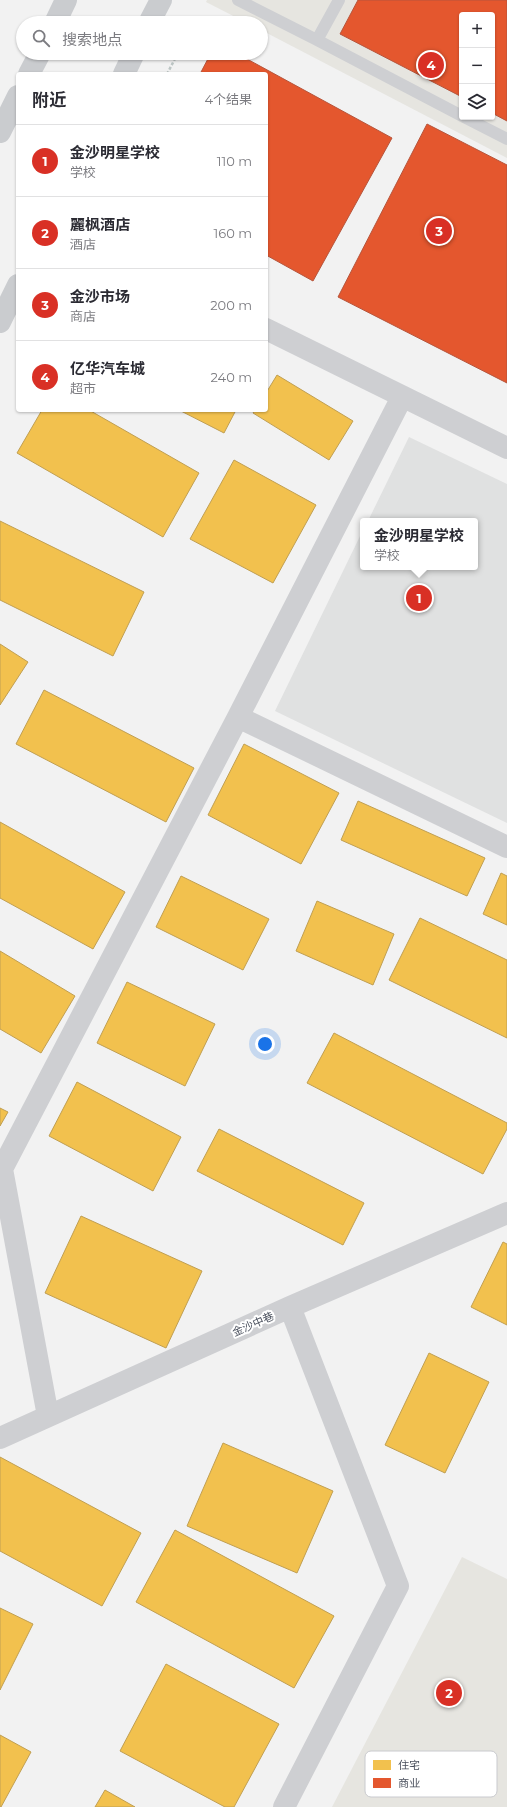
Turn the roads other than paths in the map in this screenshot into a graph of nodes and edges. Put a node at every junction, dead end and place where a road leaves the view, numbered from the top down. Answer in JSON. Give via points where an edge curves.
{"nodes":[{"id":1,"x":66,"y":0,"type":"edge"},
{"id":2,"x":161,"y":0,"type":"edge"},
{"id":3,"x":238,"y":0,"type":"edge"},
{"id":4,"x":338,"y":0,"type":"edge"},
{"id":5,"x":58,"y":16,"type":"edge"},
{"id":6,"x":153,"y":16,"type":"edge"},
{"id":7,"x":317,"y":40,"type":"junction"},
{"id":8,"x":36,"y":60,"type":"edge"},
{"id":9,"x":131,"y":60,"type":"edge"},
{"id":10,"x":30,"y":72,"type":"edge"},
{"id":11,"x":125,"y":72,"type":"edge"},
{"id":12,"x":16,"y":100,"type":"edge"},
{"id":13,"x":459,"y":114,"type":"edge"},
{"id":14,"x":471,"y":120,"type":"edge"},
{"id":15,"x":0,"y":132,"type":"edge"},
{"id":16,"x":507,"y":139,"type":"edge"},
{"id":17,"x":16,"y":290,"type":"edge"},
{"id":18,"x":0,"y":322,"type":"edge"},
{"id":19,"x":268,"y":330,"type":"edge"},
{"id":20,"x":402,"y":397,"type":"junction"},
{"id":21,"x":507,"y":448,"type":"edge"},
{"id":22,"x":238,"y":717,"type":"junction"},
{"id":23,"x":507,"y":847,"type":"edge"},
{"id":24,"x":507,"y":1213,"type":"edge"},
{"id":25,"x":290,"y":1307,"type":"junction"},
{"id":26,"x":48,"y":1416,"type":"junction"},
{"id":27,"x":0,"y":1438,"type":"edge"},
{"id":28,"x":284,"y":1807,"type":"edge"}],
"edges":[{"from":1,"to":5,"type":"main road"},
{"from":2,"to":6,"type":"main road"},
{"from":3,"to":7,"type":"lane"},
{"from":4,"to":7,"type":"lane"},
{"from":7,"to":13,"type":"lane"},
{"from":8,"to":10,"type":"main road"},
{"from":9,"to":11,"type":"main road"},
{"from":12,"to":15,"type":"main road"},
{"from":14,"to":16,"type":"lane"},
{"from":17,"to":18,"type":"main road"},
{"from":19,"to":20,"type":"street"},
{"from":20,"to":21,"type":"street"},
{"from":20,"to":22,"type":"street"},
{"from":22,"to":23,"type":"street"},
{"from":22,"to":26,"type":"street","via":[[2,1169]]},
{"from":24,"to":25,"type":"street","name":"金沙中巷"},
{"from":25,"to":26,"type":"street","name":"金沙中巷"},
{"from":25,"to":28,"type":"street","via":[[398,1586]]},
{"from":26,"to":27,"type":"street","name":"金沙中巷"}]}
